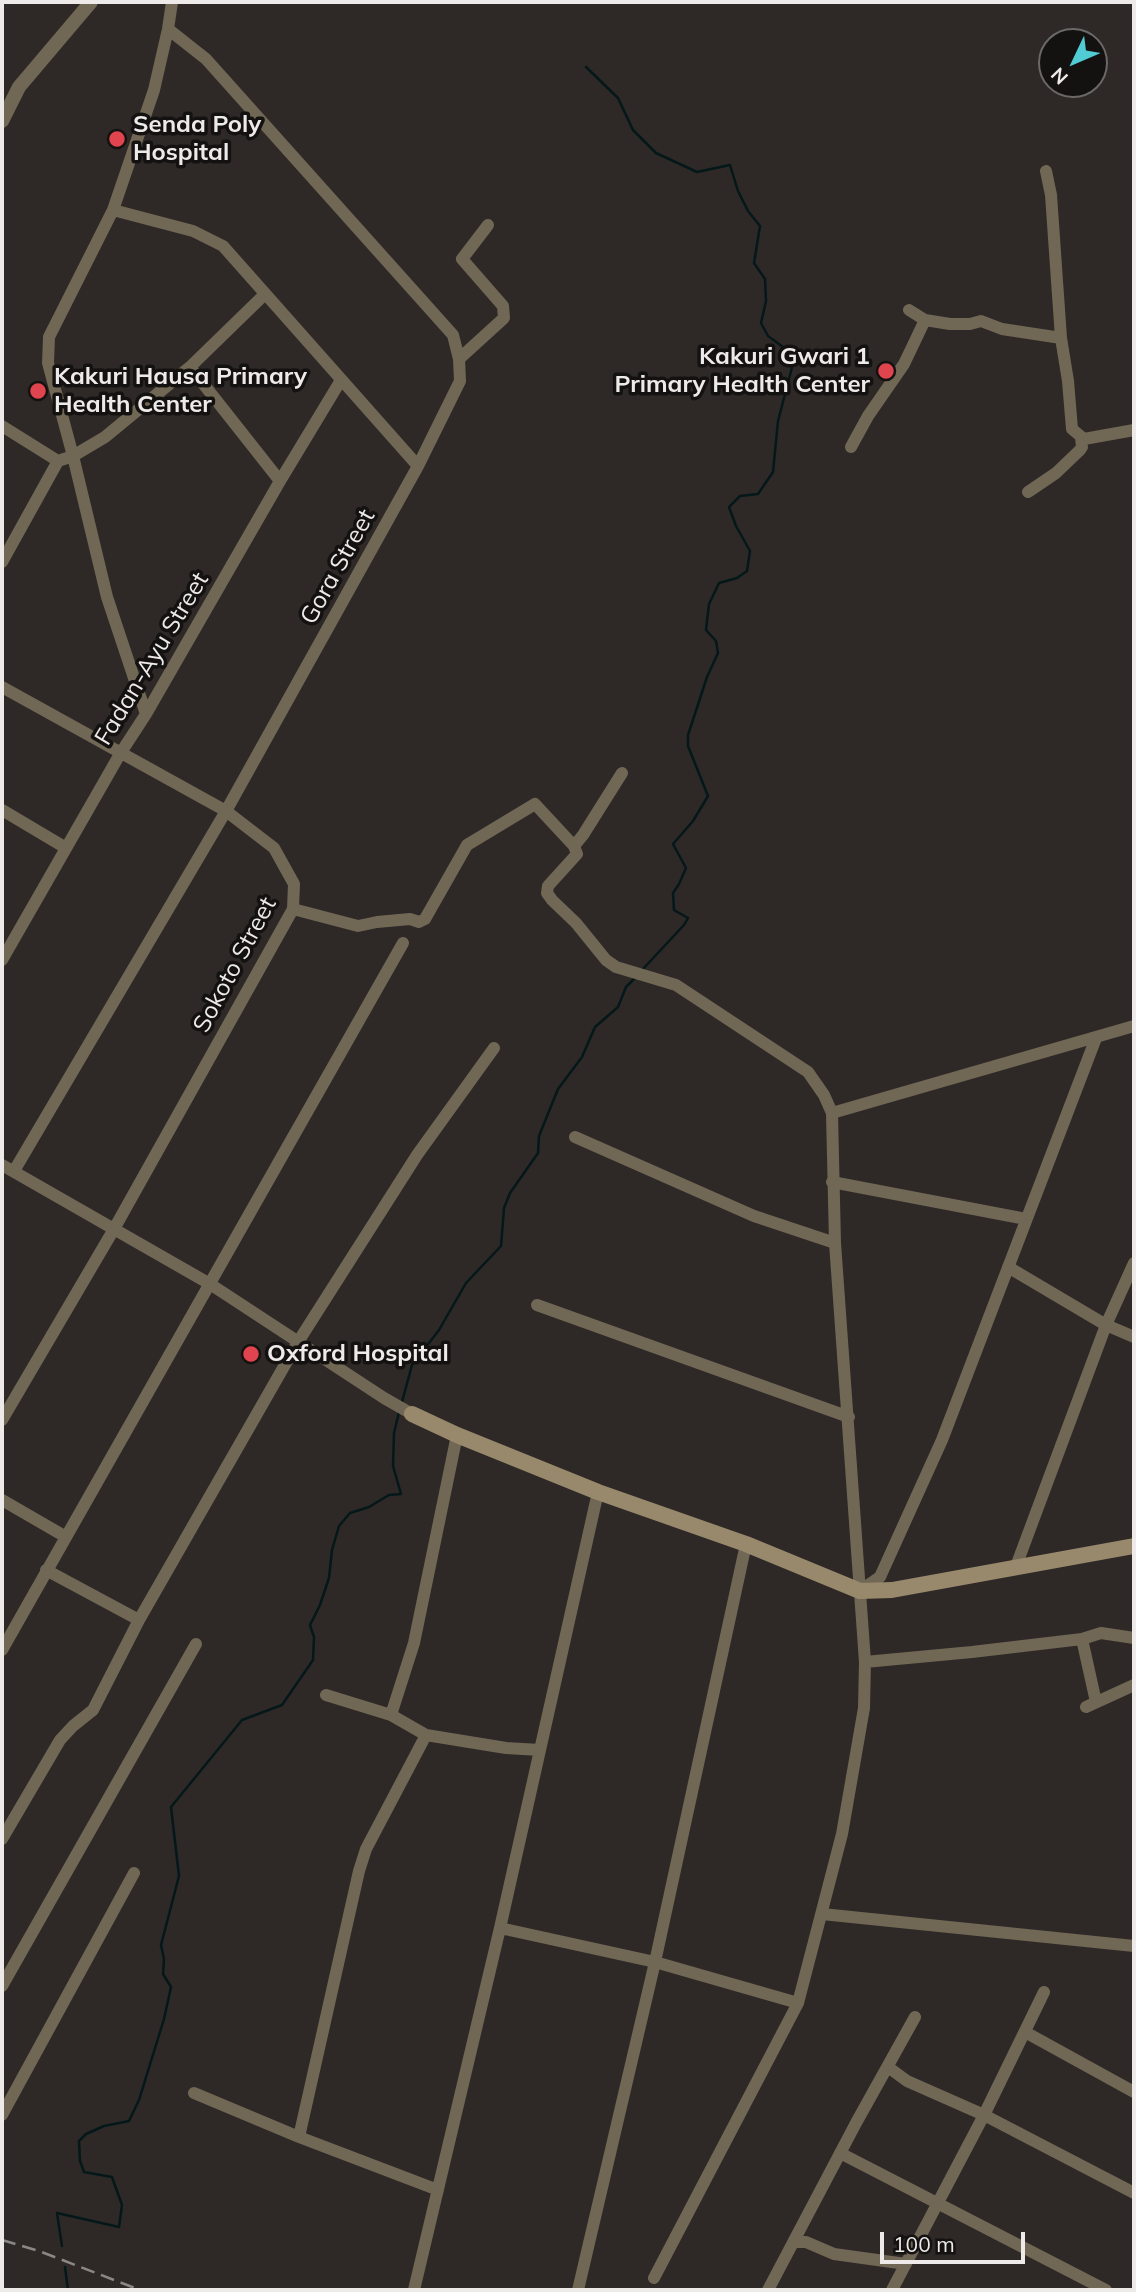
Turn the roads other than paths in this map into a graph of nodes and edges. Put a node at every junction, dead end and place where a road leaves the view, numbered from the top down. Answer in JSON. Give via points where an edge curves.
{"nodes":[{"id":1,"x":91,"y":2,"type":"edge"},
{"id":2,"x":172,"y":2,"type":"edge"},
{"id":3,"x":169,"y":29,"type":"junction"},
{"id":4,"x":2,"y":121,"type":"edge"},
{"id":5,"x":1046,"y":171,"type":"dead end"},
{"id":6,"x":113,"y":210,"type":"junction"},
{"id":7,"x":488,"y":225,"type":"dead end"},
{"id":8,"x":264,"y":295,"type":"junction"},
{"id":9,"x":909,"y":310,"type":"dead end"},
{"id":10,"x":925,"y":320,"type":"junction"},
{"id":11,"x":1061,"y":338,"type":"junction"},
{"id":12,"x":459,"y":359,"type":"junction"},
{"id":13,"x":190,"y":367,"type":"junction"},
{"id":14,"x":341,"y":380,"type":"junction"},
{"id":15,"x":2,"y":426,"type":"edge"},
{"id":16,"x":1134,"y":430,"type":"edge"},
{"id":17,"x":1081,"y":437,"type":"junction"},
{"id":18,"x":851,"y":447,"type":"dead end"},
{"id":19,"x":73,"y":456,"type":"junction"},
{"id":20,"x":58,"y":461,"type":"junction"},
{"id":21,"x":418,"y":466,"type":"junction"},
{"id":22,"x":280,"y":481,"type":"junction"},
{"id":23,"x":1028,"y":492,"type":"dead end"},
{"id":24,"x":2,"y":562,"type":"edge"},
{"id":25,"x":2,"y":687,"type":"edge"},
{"id":26,"x":146,"y":714,"type":"junction"},
{"id":27,"x":120,"y":754,"type":"junction"},
{"id":28,"x":622,"y":772,"type":"dead end"},
{"id":29,"x":2,"y":810,"type":"edge"},
{"id":30,"x":226,"y":811,"type":"junction"},
{"id":31,"x":574,"y":846,"type":"junction"},
{"id":32,"x":66,"y":848,"type":"junction"},
{"id":33,"x":293,"y":909,"type":"junction"},
{"id":34,"x":403,"y":943,"type":"dead end"},
{"id":35,"x":2,"y":960,"type":"edge"},
{"id":36,"x":1134,"y":1026,"type":"edge"},
{"id":37,"x":1096,"y":1038,"type":"junction"},
{"id":38,"x":494,"y":1048,"type":"dead end"},
{"id":39,"x":832,"y":1113,"type":"junction"},
{"id":40,"x":575,"y":1137,"type":"dead end"},
{"id":41,"x":2,"y":1165,"type":"edge"},
{"id":42,"x":14,"y":1171,"type":"junction"},
{"id":43,"x":832,"y":1182,"type":"junction"},
{"id":44,"x":1026,"y":1219,"type":"junction"},
{"id":45,"x":114,"y":1229,"type":"junction"},
{"id":46,"x":835,"y":1243,"type":"junction"},
{"id":47,"x":1134,"y":1263,"type":"edge"},
{"id":48,"x":1008,"y":1267,"type":"junction"},
{"id":49,"x":209,"y":1284,"type":"junction"},
{"id":50,"x":537,"y":1305,"type":"dead end"},
{"id":51,"x":1106,"y":1325,"type":"junction"},
{"id":52,"x":1134,"y":1337,"type":"edge"},
{"id":53,"x":298,"y":1342,"type":"junction"},
{"id":54,"x":412,"y":1414,"type":"joint"},
{"id":55,"x":849,"y":1417,"type":"junction"},
{"id":56,"x":2,"y":1420,"type":"edge"},
{"id":57,"x":457,"y":1435,"type":"junction"},
{"id":58,"x":598,"y":1492,"type":"junction"},
{"id":59,"x":2,"y":1500,"type":"edge"},
{"id":60,"x":66,"y":1537,"type":"junction"},
{"id":61,"x":746,"y":1544,"type":"junction"},
{"id":62,"x":1134,"y":1546,"type":"edge"},
{"id":63,"x":1015,"y":1569,"type":"junction"},
{"id":64,"x":46,"y":1570,"type":"junction"},
{"id":65,"x":860,"y":1591,"type":"junction"},
{"id":66,"x":139,"y":1620,"type":"junction"},
{"id":67,"x":1134,"y":1637,"type":"edge"},
{"id":68,"x":1082,"y":1639,"type":"junction"},
{"id":69,"x":196,"y":1644,"type":"dead end"},
{"id":70,"x":2,"y":1650,"type":"edge"},
{"id":71,"x":866,"y":1662,"type":"junction"},
{"id":72,"x":1134,"y":1685,"type":"edge"},
{"id":73,"x":326,"y":1695,"type":"dead end"},
{"id":74,"x":391,"y":1715,"type":"junction"},
{"id":75,"x":426,"y":1735,"type":"junction"},
{"id":76,"x":540,"y":1750,"type":"junction"},
{"id":77,"x":2,"y":1839,"type":"edge"},
{"id":78,"x":134,"y":1873,"type":"dead end"},
{"id":79,"x":822,"y":1914,"type":"junction"},
{"id":80,"x":500,"y":1928,"type":"junction"},
{"id":81,"x":1134,"y":1946,"type":"edge"},
{"id":82,"x":655,"y":1962,"type":"junction"},
{"id":83,"x":2,"y":1986,"type":"edge"},
{"id":84,"x":1044,"y":1992,"type":"dead end"},
{"id":85,"x":799,"y":2003,"type":"junction"},
{"id":86,"x":915,"y":2017,"type":"dead end"},
{"id":87,"x":1025,"y":2032,"type":"junction"},
{"id":88,"x":888,"y":2067,"type":"junction"},
{"id":89,"x":1134,"y":2092,"type":"edge"},
{"id":90,"x":194,"y":2093,"type":"dead end"},
{"id":91,"x":2,"y":2115,"type":"edge"},
{"id":92,"x":984,"y":2115,"type":"junction"},
{"id":93,"x":299,"y":2137,"type":"junction"},
{"id":94,"x":840,"y":2153,"type":"junction"},
{"id":95,"x":438,"y":2190,"type":"junction"},
{"id":96,"x":1134,"y":2193,"type":"edge"},
{"id":97,"x":938,"y":2203,"type":"junction"},
{"id":98,"x":794,"y":2242,"type":"junction"},
{"id":99,"x":906,"y":2264,"type":"junction"},
{"id":100,"x":654,"y":2277,"type":"dead end"},
{"id":101,"x":414,"y":2290,"type":"edge"},
{"id":102,"x":578,"y":2290,"type":"edge"},
{"id":103,"x":768,"y":2290,"type":"edge"},
{"id":104,"x":892,"y":2290,"type":"edge"},
{"id":105,"x":1106,"y":2290,"type":"edge"}],
"edges":[{"from":1,"to":4,"type":"street","via":[[19,87]]},
{"from":2,"to":3,"type":"street"},
{"from":3,"to":6,"type":"street","via":[[154,90]]},
{"from":3,"to":12,"type":"street","via":[[206,59],[453,335]]},
{"from":5,"to":11,"type":"street"},
{"from":6,"to":8,"type":"street","via":[[193,230],[223,246]]},
{"from":6,"to":19,"type":"street","via":[[49,337],[48,363]]},
{"from":7,"to":12,"type":"street","via":[[462,259],[503,306],[504,318]]},
{"from":8,"to":13,"type":"street"},
{"from":8,"to":14,"type":"street"},
{"from":9,"to":10,"type":"street"},
{"from":10,"to":11,"type":"street","via":[[950,324],[981,321]]},
{"from":10,"to":18,"type":"street","via":[[904,364]]},
{"from":11,"to":17,"type":"street","via":[[1072,429]]},
{"from":12,"to":21,"type":"street","name":"Gora Street","via":[[460,381]]},
{"from":13,"to":19,"type":"street","via":[[105,437]]},
{"from":13,"to":22,"type":"street"},
{"from":14,"to":21,"type":"street"},
{"from":14,"to":22,"type":"street","name":"Fadan-Ayu Street"},
{"from":15,"to":20,"type":"street"},
{"from":16,"to":17,"type":"street"},
{"from":17,"to":23,"type":"street","via":[[1080,450]]},
{"from":19,"to":20,"type":"street"},
{"from":19,"to":26,"type":"street","via":[[107,597]]},
{"from":20,"to":24,"type":"street"},
{"from":21,"to":30,"type":"street","name":"Gora Street"},
{"from":22,"to":26,"type":"street","name":"Fadan-Ayu Street"},
{"from":25,"to":27,"type":"street","name":"Sokoto Street"},
{"from":26,"to":27,"type":"street","name":"Fadan-Ayu Street"},
{"from":27,"to":30,"type":"street","name":"Sokoto Street"},
{"from":27,"to":32,"type":"street","name":"Fadan-Ayu Street"},
{"from":28,"to":31,"type":"street"},
{"from":29,"to":32,"type":"street"},
{"from":30,"to":33,"type":"street","name":"Sokoto Street","via":[[274,848],[294,884]]},
{"from":30,"to":42,"type":"street","name":"Gora Street"},
{"from":31,"to":33,"type":"street","via":[[535,804],[467,845],[425,919],[419,922],[410,919],[358,926]]},
{"from":31,"to":39,"type":"street","via":[[577,854],[547,893],[606,960],[676,985],[808,1072]]},
{"from":32,"to":35,"type":"street","name":"Fadan-Ayu Street"},
{"from":33,"to":45,"type":"street","name":"Sokoto Street"},
{"from":34,"to":49,"type":"street"},
{"from":36,"to":37,"type":"street"},
{"from":37,"to":39,"type":"street"},
{"from":37,"to":44,"type":"street"},
{"from":38,"to":53,"type":"street","via":[[417,1155]]},
{"from":39,"to":43,"type":"street"},
{"from":40,"to":46,"type":"street","via":[[754,1216]]},
{"from":41,"to":42,"type":"street"},
{"from":42,"to":45,"type":"street"},
{"from":43,"to":44,"type":"street"},
{"from":43,"to":46,"type":"street"},
{"from":44,"to":48,"type":"street"},
{"from":45,"to":49,"type":"street"},
{"from":45,"to":56,"type":"street","name":"Sokoto Street"},
{"from":46,"to":55,"type":"street"},
{"from":47,"to":51,"type":"street"},
{"from":48,"to":51,"type":"street"},
{"from":48,"to":65,"type":"street","via":[[942,1440],[880,1577]]},
{"from":49,"to":53,"type":"street"},
{"from":49,"to":60,"type":"street"},
{"from":50,"to":55,"type":"street"},
{"from":51,"to":52,"type":"street"},
{"from":51,"to":63,"type":"street"},
{"from":53,"to":54,"type":"street"},
{"from":53,"to":66,"type":"street"},
{"from":54,"to":57,"type":"main road"},
{"from":55,"to":65,"type":"street"},
{"from":57,"to":58,"type":"main road"},
{"from":57,"to":74,"type":"street","via":[[414,1643]]},
{"from":58,"to":61,"type":"main road"},
{"from":58,"to":76,"type":"street"},
{"from":59,"to":60,"type":"street"},
{"from":60,"to":64,"type":"street"},
{"from":61,"to":65,"type":"main road"},
{"from":61,"to":82,"type":"street"},
{"from":62,"to":63,"type":"main road"},
{"from":63,"to":65,"type":"main road","via":[[892,1590]]},
{"from":64,"to":66,"type":"street"},
{"from":64,"to":70,"type":"street"},
{"from":65,"to":71,"type":"street"},
{"from":66,"to":77,"type":"street","via":[[93,1710],[60,1740]]},
{"from":67,"to":68,"type":"street","via":[[1101,1633]]},
{"from":68,"to":71,"type":"street"},
{"from":68,"to":72,"type":"street","via":[[1091,1704]]},
{"from":69,"to":83,"type":"street"},
{"from":71,"to":79,"type":"street","via":[[864,1708],[842,1834]]},
{"from":73,"to":74,"type":"street"},
{"from":74,"to":75,"type":"street"},
{"from":75,"to":76,"type":"street"},
{"from":75,"to":93,"type":"street","via":[[359,1871]]},
{"from":76,"to":80,"type":"street"},
{"from":78,"to":91,"type":"street"},
{"from":79,"to":81,"type":"street"},
{"from":79,"to":85,"type":"street"},
{"from":80,"to":82,"type":"street"},
{"from":80,"to":95,"type":"street"},
{"from":82,"to":85,"type":"street"},
{"from":82,"to":102,"type":"street"},
{"from":84,"to":87,"type":"street"},
{"from":85,"to":100,"type":"street"},
{"from":86,"to":88,"type":"street"},
{"from":87,"to":89,"type":"street"},
{"from":87,"to":92,"type":"street"},
{"from":88,"to":92,"type":"street","via":[[907,2081]]},
{"from":88,"to":94,"type":"street"},
{"from":90,"to":93,"type":"street"},
{"from":92,"to":96,"type":"street"},
{"from":92,"to":97,"type":"street"},
{"from":93,"to":95,"type":"street"},
{"from":94,"to":97,"type":"street"},
{"from":94,"to":98,"type":"street"},
{"from":95,"to":101,"type":"street"},
{"from":97,"to":99,"type":"street"},
{"from":97,"to":105,"type":"street"},
{"from":98,"to":99,"type":"street","via":[[834,2254]]},
{"from":98,"to":103,"type":"street"},
{"from":99,"to":104,"type":"street"}]}
